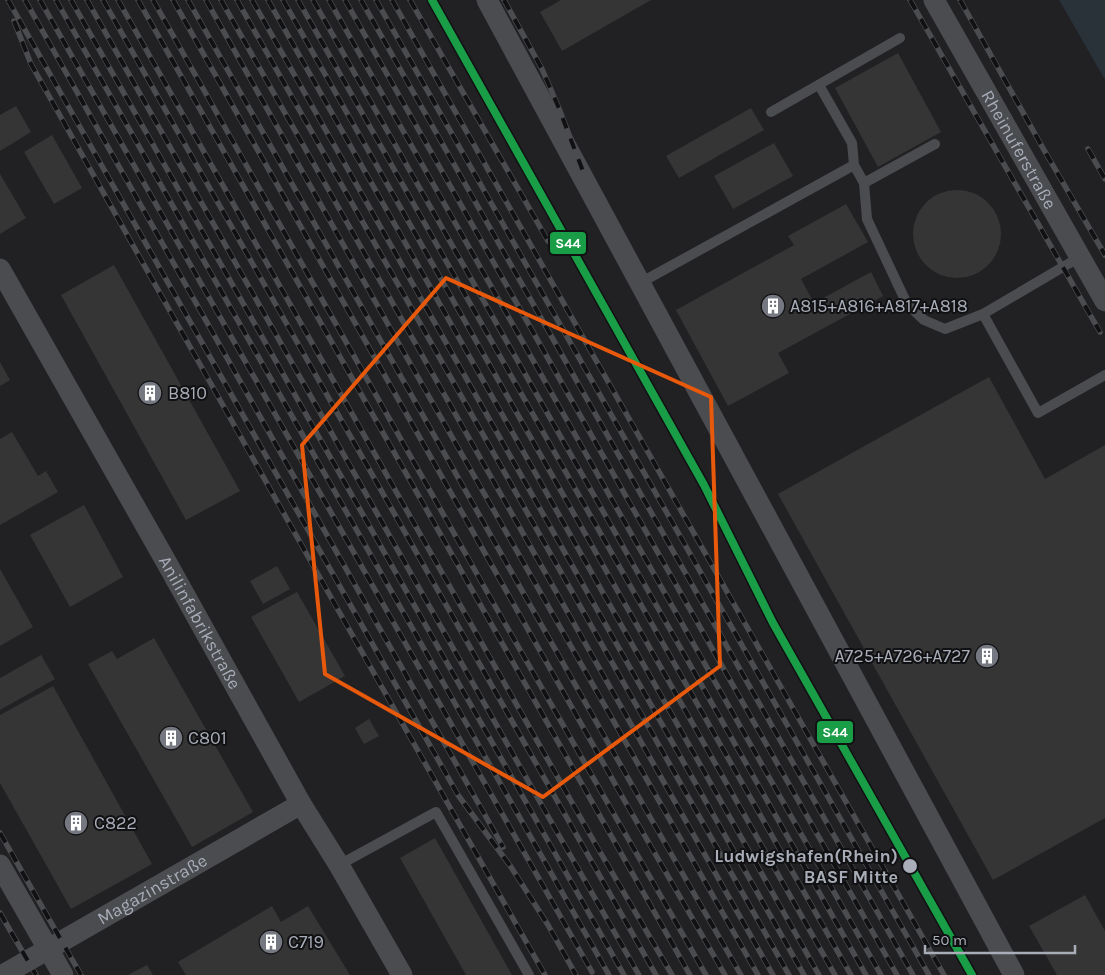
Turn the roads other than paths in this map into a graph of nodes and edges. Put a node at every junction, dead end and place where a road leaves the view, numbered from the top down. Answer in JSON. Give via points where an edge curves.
{"nodes":[{"id":1,"x":487,"y":0,"type":"edge"},
{"id":2,"x":934,"y":0,"type":"edge"},
{"id":3,"x":900,"y":38,"type":"dead end"},
{"id":4,"x":819,"y":85,"type":"junction"},
{"id":5,"x":771,"y":112,"type":"dead end"},
{"id":6,"x":935,"y":144,"type":"dead end"},
{"id":7,"x":854,"y":165,"type":"junction"},
{"id":8,"x":864,"y":183,"type":"junction"},
{"id":9,"x":1080,"y":256,"type":"junction"},
{"id":10,"x":2,"y":276,"type":"edge"},
{"id":11,"x":649,"y":278,"type":"dead end"},
{"id":12,"x":1105,"y":301,"type":"edge"},
{"id":13,"x":983,"y":314,"type":"junction"},
{"id":14,"x":1105,"y":375,"type":"edge"},
{"id":15,"x":301,"y":804,"type":"junction"},
{"id":16,"x":339,"y":864,"type":"junction"},
{"id":17,"x":0,"y":865,"type":"edge"},
{"id":18,"x":48,"y":950,"type":"junction"},
{"id":19,"x":3,"y":975,"type":"edge"},
{"id":20,"x":63,"y":975,"type":"edge"},
{"id":21,"x":402,"y":975,"type":"edge"},
{"id":22,"x":529,"y":975,"type":"edge"},
{"id":23,"x":1014,"y":975,"type":"edge"}],
"edges":[{"from":1,"to":23,"type":"street"},
{"from":2,"to":9,"type":"street","name":"Rheinuferstraße"},
{"from":3,"to":4,"type":"lane"},
{"from":4,"to":5,"type":"lane"},
{"from":4,"to":7,"type":"lane","via":[[852,143]]},
{"from":6,"to":8,"type":"lane"},
{"from":7,"to":8,"type":"lane"},
{"from":7,"to":11,"type":"lane"},
{"from":8,"to":13,"type":"lane","via":[[867,219],[907,304],[924,320],[945,329]]},
{"from":9,"to":12,"type":"street","name":"Rheinuferstraße"},
{"from":9,"to":13,"type":"lane"},
{"from":10,"to":15,"type":"street","name":"Anilinfabrikstraße"},
{"from":13,"to":14,"type":"lane","via":[[1038,413]]},
{"from":15,"to":16,"type":"street","name":"Anilinfabrikstraße"},
{"from":15,"to":18,"type":"street","name":"Magazinstraße"},
{"from":16,"to":21,"type":"street","name":"Anilinfabrikstraße"},
{"from":16,"to":22,"type":"lane","via":[[436,812]]},
{"from":17,"to":18,"type":"street"},
{"from":18,"to":19,"type":"street","name":"Magazinstraße"},
{"from":18,"to":20,"type":"street"}]}
